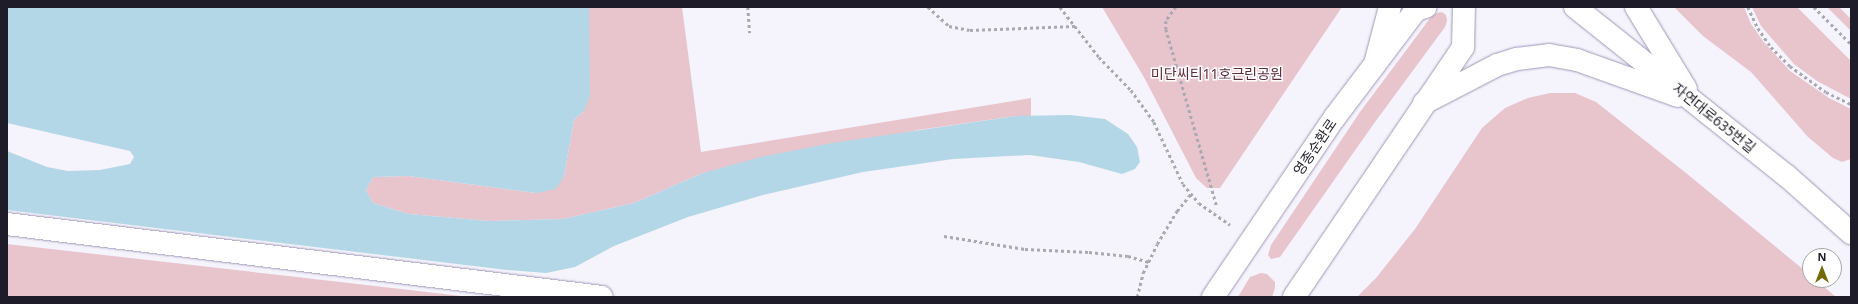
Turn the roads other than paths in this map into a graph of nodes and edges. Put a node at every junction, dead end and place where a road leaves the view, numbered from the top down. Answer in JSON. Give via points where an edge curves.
{"nodes":[{"id":1,"x":1390,"y":7,"type":"edge"},
{"id":2,"x":1426,"y":7,"type":"edge"},
{"id":3,"x":1464,"y":7,"type":"edge"},
{"id":4,"x":1575,"y":7,"type":"edge"},
{"id":5,"x":1636,"y":7,"type":"edge"},
{"id":6,"x":1374,"y":65,"type":"junction"},
{"id":7,"x":1694,"y":102,"type":"junction"},
{"id":8,"x":1424,"y":104,"type":"junction"},
{"id":9,"x":7,"y":224,"type":"edge"},
{"id":10,"x":1851,"y":233,"type":"edge"},
{"id":11,"x":602,"y":297,"type":"edge"},
{"id":12,"x":1213,"y":297,"type":"edge"},
{"id":13,"x":1294,"y":297,"type":"edge"}],
"edges":[{"from":1,"to":6,"type":"street"},
{"from":2,"to":6,"type":"street","name":"영종순환로","via":[[1416,10]]},
{"from":3,"to":8,"type":"street","via":[[1463,47]]},
{"from":4,"to":7,"type":"street","name":"자연대로635번길"},
{"from":5,"to":7,"type":"street"},
{"from":6,"to":12,"type":"street","name":"영종순환로"},
{"from":7,"to":8,"type":"street","via":[[1577,60],[1549,55],[1517,59],[1497,65]]},
{"from":7,"to":10,"type":"street","name":"자연대로635번길","via":[[1787,176]]},
{"from":8,"to":13,"type":"street"},
{"from":9,"to":11,"type":"street"}]}
